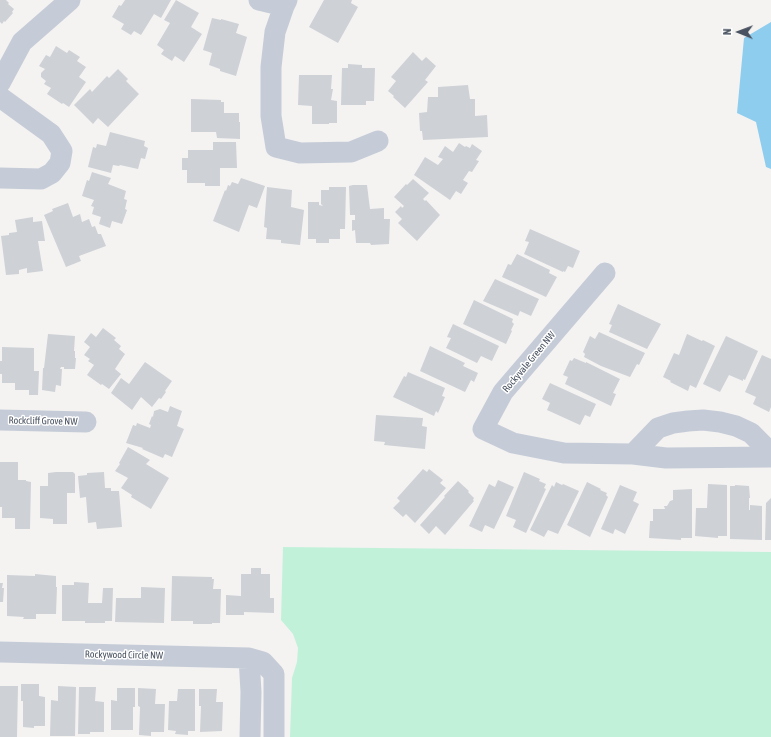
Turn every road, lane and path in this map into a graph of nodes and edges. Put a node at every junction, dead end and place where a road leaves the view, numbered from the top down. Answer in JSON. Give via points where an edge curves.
{"nodes":[{"id":1,"x":70,"y":0,"type":"edge"},
{"id":2,"x":259,"y":0,"type":"edge"},
{"id":3,"x":286,"y":3,"type":"edge"},
{"id":4,"x":0,"y":83,"type":"edge"},
{"id":5,"x":0,"y":97,"type":"edge"},
{"id":6,"x":378,"y":141,"type":"dead end"},
{"id":7,"x":0,"y":178,"type":"edge"},
{"id":8,"x":605,"y":273,"type":"dead end"},
{"id":9,"x":0,"y":420,"type":"edge"},
{"id":10,"x":86,"y":422,"type":"dead end"},
{"id":11,"x":633,"y":454,"type":"junction"},
{"id":12,"x":771,"y":454,"type":"edge"},
{"id":13,"x":771,"y":457,"type":"edge"},
{"id":14,"x":0,"y":652,"type":"edge"},
{"id":15,"x":249,"y":658,"type":"junction"},
{"id":16,"x":250,"y":737,"type":"edge"},
{"id":17,"x":274,"y":737,"type":"edge"}],
"edges":[{"from":1,"to":4,"type":"street","via":[[22,42]]},
{"from":2,"to":3,"type":"street"},
{"from":3,"to":6,"type":"street","via":[[275,32],[271,67],[270,116],[276,147],[300,153],[351,152]]},
{"from":5,"to":7,"type":"street","via":[[51,134],[62,151],[60,162],[52,174],[40,179]]},
{"from":8,"to":11,"type":"street","name":"Rockyvale Green NW","via":[[503,392],[483,429],[513,443],[564,453]]},
{"from":9,"to":10,"type":"street","name":"Rockcliff Grove NW"},
{"from":11,"to":12,"type":"street","via":[[658,428],[688,420],[736,426],[751,433]]},
{"from":11,"to":13,"type":"street","name":"Rockyvale Green NW","via":[[666,458]]},
{"from":14,"to":15,"type":"street","name":"Rockywood Circle NW"},
{"from":15,"to":16,"type":"street"},
{"from":15,"to":17,"type":"street","name":"Rockywood Circle NW","via":[[263,662],[274,674]]}]}
